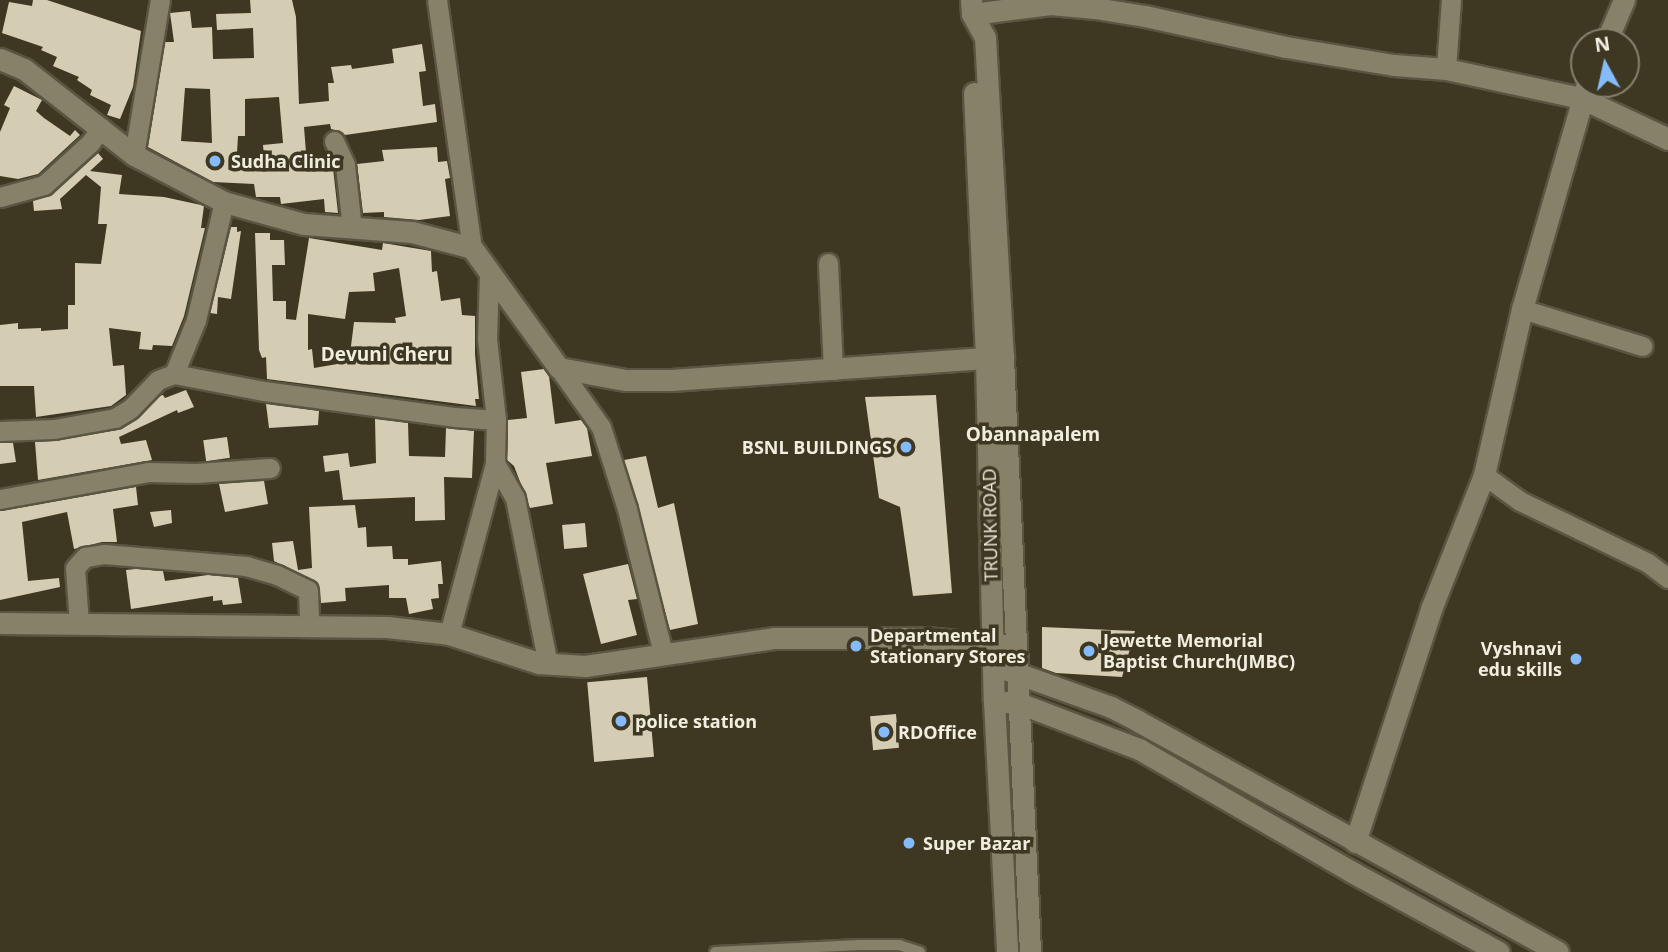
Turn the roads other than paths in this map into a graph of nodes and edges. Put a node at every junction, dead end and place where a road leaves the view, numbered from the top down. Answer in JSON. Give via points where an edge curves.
{"nodes":[{"id":1,"x":160,"y":0,"type":"edge"},
{"id":2,"x":437,"y":0,"type":"edge"},
{"id":3,"x":1451,"y":0,"type":"edge"},
{"id":4,"x":1624,"y":0,"type":"edge"},
{"id":5,"x":972,"y":7,"type":"edge"},
{"id":6,"x":1612,"y":28,"type":"edge"},
{"id":7,"x":0,"y":59,"type":"edge"},
{"id":8,"x":1446,"y":69,"type":"junction"},
{"id":9,"x":1570,"y":89,"type":"edge"},
{"id":10,"x":1582,"y":98,"type":"edge"},
{"id":11,"x":1596,"y":98,"type":"edge"},
{"id":12,"x":100,"y":128,"type":"junction"},
{"id":13,"x":1668,"y":139,"type":"edge"},
{"id":14,"x":334,"y":141,"type":"dead end"},
{"id":15,"x":134,"y":156,"type":"junction"},
{"id":16,"x":0,"y":197,"type":"edge"},
{"id":17,"x":224,"y":202,"type":"junction"},
{"id":18,"x":352,"y":228,"type":"junction"},
{"id":19,"x":472,"y":248,"type":"junction"},
{"id":20,"x":828,"y":263,"type":"dead end"},
{"id":21,"x":489,"y":274,"type":"junction"},
{"id":22,"x":1522,"y":309,"type":"junction"},
{"id":23,"x":1642,"y":346,"type":"dead end"},
{"id":24,"x":995,"y":358,"type":"junction"},
{"id":25,"x":559,"y":368,"type":"junction"},
{"id":26,"x":833,"y":370,"type":"junction"},
{"id":27,"x":174,"y":374,"type":"junction"},
{"id":28,"x":496,"y":419,"type":"junction"},
{"id":29,"x":0,"y":431,"type":"edge"},
{"id":30,"x":495,"y":463,"type":"junction"},
{"id":31,"x":270,"y":468,"type":"dead end"},
{"id":32,"x":1484,"y":475,"type":"junction"},
{"id":33,"x":0,"y":499,"type":"edge"},
{"id":34,"x":1668,"y":578,"type":"edge"},
{"id":35,"x":0,"y":624,"type":"edge"},
{"id":36,"x":79,"y":624,"type":"junction"},
{"id":37,"x":309,"y":626,"type":"junction"},
{"id":38,"x":449,"y":634,"type":"junction"},
{"id":39,"x":992,"y":644,"type":"junction"},
{"id":40,"x":1016,"y":646,"type":"junction"},
{"id":41,"x":663,"y":653,"type":"junction"},
{"id":42,"x":548,"y":664,"type":"junction"},
{"id":43,"x":993,"y":666,"type":"junction"},
{"id":44,"x":1017,"y":672,"type":"junction"},
{"id":45,"x":994,"y":701,"type":"junction"},
{"id":46,"x":1020,"y":703,"type":"junction"},
{"id":47,"x":1355,"y":842,"type":"junction"},
{"id":48,"x":715,"y":952,"type":"edge"},
{"id":49,"x":919,"y":952,"type":"edge"},
{"id":50,"x":1007,"y":952,"type":"edge"},
{"id":51,"x":1030,"y":952,"type":"edge"},
{"id":52,"x":1499,"y":952,"type":"edge"},
{"id":53,"x":1558,"y":952,"type":"edge"}],
"edges":[{"from":1,"to":15,"type":"street"},
{"from":2,"to":19,"type":"street"},
{"from":3,"to":8,"type":"street"},
{"from":4,"to":6,"type":"street"},
{"from":5,"to":8,"type":"street","via":[[1095,8],[1286,47]]},
{"from":5,"to":24,"type":"street","name":"TRUNK ROAD","via":[[970,38]]},
{"from":7,"to":12,"type":"street","via":[[24,69]]},
{"from":8,"to":9,"type":"street"},
{"from":10,"to":22,"type":"street"},
{"from":11,"to":13,"type":"street"},
{"from":12,"to":15,"type":"street"},
{"from":12,"to":16,"type":"street","via":[[90,144],[44,185]]},
{"from":14,"to":18,"type":"street","via":[[345,165]]},
{"from":15,"to":17,"type":"street"},
{"from":17,"to":18,"type":"street","via":[[304,223]]},
{"from":17,"to":27,"type":"street","via":[[196,320]]},
{"from":18,"to":19,"type":"street","via":[[412,232]]},
{"from":19,"to":21,"type":"street"},
{"from":20,"to":26,"type":"street"},
{"from":21,"to":25,"type":"street"},
{"from":21,"to":28,"type":"street","via":[[487,339]]},
{"from":22,"to":23,"type":"street"},
{"from":22,"to":32,"type":"street"},
{"from":24,"to":26,"type":"street"},
{"from":24,"to":39,"type":"street","name":"TRUNK ROAD"},
{"from":24,"to":40,"type":"street"},
{"from":25,"to":26,"type":"street","via":[[626,380]]},
{"from":25,"to":41,"type":"street","via":[[601,426]]},
{"from":27,"to":28,"type":"street","via":[[264,391]]},
{"from":27,"to":29,"type":"street","via":[[158,380],[115,418],[54,429]]},
{"from":28,"to":30,"type":"street"},
{"from":30,"to":38,"type":"street"},
{"from":30,"to":42,"type":"street","via":[[515,498]]},
{"from":31,"to":33,"type":"street","via":[[139,473]]},
{"from":32,"to":34,"type":"street","via":[[1520,500],[1637,557]]},
{"from":32,"to":47,"type":"street","via":[[1430,609]]},
{"from":35,"to":36,"type":"street"},
{"from":36,"to":37,"type":"street"},
{"from":36,"to":37,"type":"street","via":[[75,568],[85,557],[104,554],[246,566],[277,575],[308,590]]},
{"from":37,"to":38,"type":"street"},
{"from":38,"to":42,"type":"street"},
{"from":39,"to":40,"type":"street"},
{"from":39,"to":41,"type":"street","via":[[926,638],[775,638]]},
{"from":39,"to":43,"type":"street","name":"TRUNK ROAD"},
{"from":40,"to":44,"type":"street"},
{"from":41,"to":42,"type":"street","via":[[651,659],[585,666]]},
{"from":43,"to":44,"type":"street"},
{"from":43,"to":45,"type":"street","name":"TRUNK ROAD"},
{"from":44,"to":46,"type":"street"},
{"from":44,"to":47,"type":"street","via":[[1111,707]]},
{"from":45,"to":46,"type":"street"},
{"from":45,"to":50,"type":"street","name":"TRUNK ROAD"},
{"from":46,"to":51,"type":"street"},
{"from":46,"to":52,"type":"street","via":[[1139,749]]},
{"from":47,"to":53,"type":"street"},
{"from":48,"to":49,"type":"lane","via":[[860,945],[899,945]]}]}
